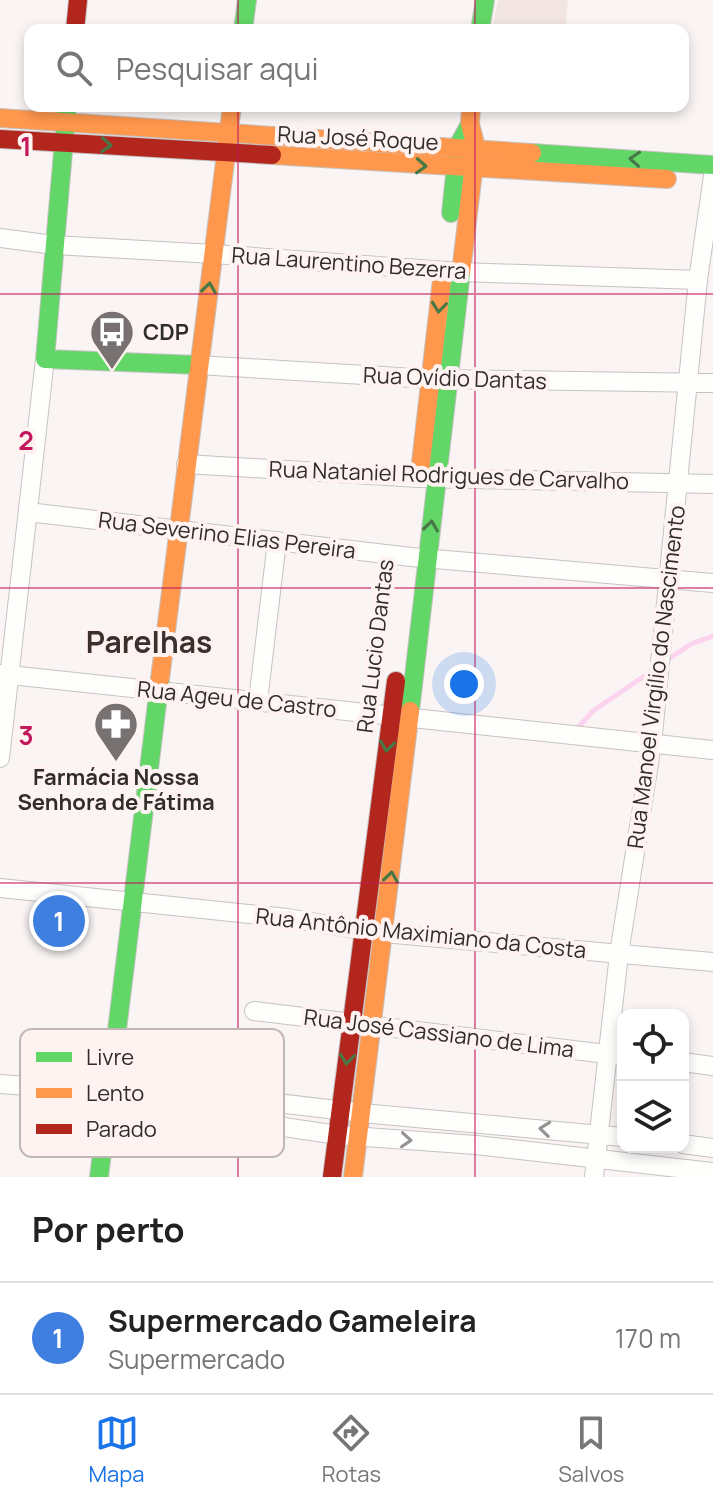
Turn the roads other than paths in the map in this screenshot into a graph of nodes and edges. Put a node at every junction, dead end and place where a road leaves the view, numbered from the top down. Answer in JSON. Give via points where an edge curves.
{"nodes":[{"id":1,"x":78,"y":0,"type":"edge"},
{"id":2,"x":247,"y":0,"type":"edge"},
{"id":3,"x":485,"y":0,"type":"edge"},
{"id":4,"x":76,"y":24,"type":"edge"},
{"id":5,"x":244,"y":24,"type":"edge"},
{"id":6,"x":481,"y":24,"type":"edge"},
{"id":7,"x":231,"y":112,"type":"edge"},
{"id":8,"x":66,"y":114,"type":"edge"},
{"id":9,"x":470,"y":115,"type":"edge"},
{"id":10,"x":0,"y":118,"type":"edge"},
{"id":11,"x":229,"y":131,"type":"junction"},
{"id":12,"x":0,"y":139,"type":"edge"},
{"id":13,"x":367,"y":141,"type":"junction"},
{"id":14,"x":63,"y":142,"type":"junction"},
{"id":15,"x":467,"y":147,"type":"junction"},
{"id":16,"x":226,"y":154,"type":"junction"},
{"id":17,"x":365,"y":163,"type":"junction"},
{"id":18,"x":713,"y":165,"type":"edge"},
{"id":19,"x":464,"y":168,"type":"junction"},
{"id":20,"x":713,"y":180,"type":"edge"},
{"id":21,"x":0,"y":238,"type":"edge"},
{"id":22,"x":54,"y":245,"type":"junction"},
{"id":23,"x":214,"y":254,"type":"junction"},
{"id":24,"x":452,"y":272,"type":"junction"},
{"id":25,"x":698,"y":280,"type":"junction"},
{"id":26,"x":45,"y":359,"type":"junction"},
{"id":27,"x":198,"y":365,"type":"junction"},
{"id":28,"x":440,"y":378,"type":"junction"},
{"id":29,"x":713,"y":383,"type":"edge"},
{"id":30,"x":688,"y":384,"type":"junction"},
{"id":31,"x":186,"y":464,"type":"junction"},
{"id":32,"x":428,"y":478,"type":"junction"},
{"id":33,"x":679,"y":484,"type":"junction"},
{"id":34,"x":713,"y":484,"type":"edge"},
{"id":35,"x":28,"y":512,"type":"junction"},
{"id":36,"x":178,"y":530,"type":"junction"},
{"id":37,"x":277,"y":541,"type":"junction"},
{"id":38,"x":419,"y":557,"type":"junction"},
{"id":39,"x":669,"y":581,"type":"junction"},
{"id":40,"x":713,"y":583,"type":"edge"},
{"id":41,"x":5,"y":675,"type":"edge"},
{"id":42,"x":159,"y":690,"type":"junction"},
{"id":43,"x":258,"y":701,"type":"junction"},
{"id":44,"x":400,"y":717,"type":"junction"},
{"id":45,"x":652,"y":744,"type":"junction"},
{"id":46,"x":713,"y":750,"type":"edge"},
{"id":47,"x":0,"y":758,"type":"edge"},
{"id":48,"x":0,"y":888,"type":"edge"},
{"id":49,"x":130,"y":902,"type":"junction"},
{"id":50,"x":363,"y":931,"type":"junction"},
{"id":51,"x":382,"y":934,"type":"junction"},
{"id":52,"x":619,"y":954,"type":"junction"},
{"id":53,"x":713,"y":962,"type":"edge"},
{"id":54,"x":254,"y":1011,"type":"dead end"},
{"id":55,"x":351,"y":1022,"type":"junction"},
{"id":56,"x":372,"y":1025,"type":"junction"},
{"id":57,"x":115,"y":1029,"type":"edge"},
{"id":58,"x":616,"y":1055,"type":"edge"},
{"id":59,"x":689,"y":1063,"type":"edge"},
{"id":60,"x":713,"y":1066,"type":"edge"},
{"id":61,"x":0,"y":1084,"type":"edge"},
{"id":62,"x":20,"y":1085,"type":"edge"},
{"id":63,"x":284,"y":1106,"type":"edge"},
{"id":64,"x":341,"y":1110,"type":"junction"},
{"id":65,"x":362,"y":1113,"type":"junction"},
{"id":66,"x":479,"y":1123,"type":"junction"},
{"id":67,"x":284,"y":1125,"type":"edge"},
{"id":68,"x":338,"y":1135,"type":"junction"},
{"id":69,"x":600,"y":1135,"type":"junction"},
{"id":70,"x":358,"y":1136,"type":"junction"},
{"id":71,"x":617,"y":1136,"type":"edge"},
{"id":72,"x":476,"y":1145,"type":"junction"},
{"id":73,"x":689,"y":1145,"type":"edge"},
{"id":74,"x":713,"y":1148,"type":"edge"},
{"id":75,"x":101,"y":1157,"type":"edge"},
{"id":76,"x":596,"y":1168,"type":"edge"},
{"id":77,"x":713,"y":1172,"type":"edge"},
{"id":78,"x":99,"y":1177,"type":"edge"},
{"id":79,"x":332,"y":1177,"type":"edge"},
{"id":80,"x":353,"y":1177,"type":"edge"}],
"edges":[{"from":1,"to":4,"type":"street"},
{"from":2,"to":5,"type":"street"},
{"from":3,"to":6,"type":"street"},
{"from":7,"to":11,"type":"street"},
{"from":8,"to":10,"type":"street","name":"Rua José Roque"},
{"from":8,"to":11,"type":"street","name":"Rua José Roque"},
{"from":8,"to":14,"type":"street"},
{"from":9,"to":15,"type":"street","name":"Rua Lucio Dantas"},
{"from":11,"to":13,"type":"street","name":"Rua José Roque"},
{"from":11,"to":16,"type":"street"},
{"from":12,"to":14,"type":"street","name":"Rua José Roque"},
{"from":13,"to":15,"type":"street","name":"Rua José Roque"},
{"from":13,"to":17,"type":"street"},
{"from":14,"to":16,"type":"street","name":"Rua José Roque","one_way":true},
{"from":14,"to":22,"type":"street"},
{"from":18,"to":15,"type":"street","name":"Rua José Roque","one_way":true},
{"from":15,"to":19,"type":"street","name":"Rua Lucio Dantas"},
{"from":16,"to":17,"type":"street","name":"Rua José Roque"},
{"from":16,"to":23,"type":"street"},
{"from":17,"to":19,"type":"street","name":"Rua José Roque","one_way":true},
{"from":19,"to":20,"type":"street","name":"Rua José Roque"},
{"from":19,"to":24,"type":"street","name":"Rua Lucio Dantas"},
{"from":20,"to":25,"type":"street","name":"Rua Manoel Virgílio do Nascimento"},
{"from":21,"to":22,"type":"street","name":"Rua Laurentino Bezerra"},
{"from":22,"to":23,"type":"street","name":"Rua Laurentino Bezerra"},
{"from":22,"to":26,"type":"street"},
{"from":23,"to":24,"type":"street","name":"Rua Laurentino Bezerra"},
{"from":27,"to":23,"type":"street","one_way":true},
{"from":24,"to":25,"type":"street","name":"Rua Laurentino Bezerra"},
{"from":24,"to":28,"type":"street","name":"Rua Lucio Dantas"},
{"from":25,"to":30,"type":"street","name":"Rua Manoel Virgílio do Nascimento"},
{"from":26,"to":27,"type":"street"},
{"from":26,"to":35,"type":"street"},
{"from":27,"to":28,"type":"street","name":"Rua Ovídio Dantas"},
{"from":27,"to":31,"type":"street"},
{"from":28,"to":30,"type":"street","name":"Rua Ovídio Dantas"},
{"from":28,"to":32,"type":"street","name":"Rua Lucio Dantas"},
{"from":29,"to":30,"type":"street","name":"Rua Ovídio Dantas"},
{"from":30,"to":33,"type":"street","name":"Rua Manoel Virgílio do Nascimento"},
{"from":31,"to":32,"type":"street","name":"Rua Nataniel Rodrigues de Carvalho"},
{"from":31,"to":36,"type":"street"},
{"from":32,"to":33,"type":"street","name":"Rua Nataniel Rodrigues de Carvalho"},
{"from":32,"to":38,"type":"street","name":"Rua Lucio Dantas"},
{"from":33,"to":34,"type":"street","name":"Rua Nataniel Rodrigues de Carvalho"},
{"from":33,"to":39,"type":"street","name":"Rua Manoel Virgílio do Nascimento"},
{"from":35,"to":36,"type":"street","name":"Rua Severino Elias Pereira"},
{"from":35,"to":41,"type":"street"},
{"from":36,"to":37,"type":"street","name":"Rua Severino Elias Pereira"},
{"from":36,"to":42,"type":"street"},
{"from":37,"to":38,"type":"street","name":"Rua Severino Elias Pereira"},
{"from":37,"to":43,"type":"street"},
{"from":38,"to":39,"type":"street","name":"Rua Severino Elias Pereira"},
{"from":38,"to":44,"type":"street","name":"Rua Lucio Dantas"},
{"from":39,"to":40,"type":"street","name":"Rua Severino Elias Pereira"},
{"from":39,"to":45,"type":"street","name":"Rua Manoel Virgílio do Nascimento"},
{"from":41,"to":42,"type":"street","name":"Rua Ageu de Castro"},
{"from":41,"to":47,"type":"street"},
{"from":42,"to":43,"type":"street","name":"Rua Ageu de Castro"},
{"from":42,"to":49,"type":"street"},
{"from":43,"to":44,"type":"street","name":"Rua Ageu de Castro"},
{"from":44,"to":45,"type":"street","name":"Rua Ageu de Castro"},
{"from":44,"to":50,"type":"street","name":"Rua Lucio Dantas","one_way":true},
{"from":51,"to":44,"type":"street","name":"Rua Lucio Dantas","one_way":true},
{"from":45,"to":46,"type":"street","name":"Rua Ageu de Castro"},
{"from":45,"to":52,"type":"street","name":"Rua Manoel Virgílio do Nascimento"},
{"from":48,"to":49,"type":"street","name":"Rua Antônio Maximiano da Costa"},
{"from":49,"to":50,"type":"street","name":"Rua Antônio Maximiano da Costa"},
{"from":49,"to":57,"type":"street"},
{"from":50,"to":51,"type":"street","name":"Rua Antônio Maximiano da Costa"},
{"from":50,"to":55,"type":"street","name":"Rua Lucio Dantas"},
{"from":51,"to":52,"type":"street","name":"Rua Antônio Maximiano da Costa"},
{"from":51,"to":56,"type":"street","name":"Rua Lucio Dantas"},
{"from":52,"to":53,"type":"street","name":"Rua Antônio Maximiano da Costa"},
{"from":52,"to":58,"type":"street","name":"Rua Manoel Virgílio do Nascimento"},
{"from":54,"to":55,"type":"street","name":"Rua José Cassiano de Lima"},
{"from":55,"to":56,"type":"street","name":"Rua José Cassiano de Lima"},
{"from":55,"to":64,"type":"street","name":"Rua Lucio Dantas","one_way":true},
{"from":56,"to":58,"type":"street","name":"Rua José Cassiano de Lima"},
{"from":56,"to":65,"type":"street","name":"Rua Lucio Dantas"},
{"from":58,"to":69,"type":"street","name":"Rua Manoel Virgílio do Nascimento"},
{"from":59,"to":60,"type":"street"},
{"from":61,"to":62,"type":"street"},
{"from":63,"to":64,"type":"street"},
{"from":64,"to":65,"type":"street"},
{"from":64,"to":68,"type":"street","name":"Rua Lucio Dantas"},
{"from":65,"to":66,"type":"street"},
{"from":65,"to":70,"type":"street","name":"Rua Lucio Dantas"},
{"from":69,"to":66,"type":"street","one_way":true},
{"from":66,"to":72,"type":"street"},
{"from":67,"to":68,"type":"street"},
{"from":68,"to":70,"type":"street"},
{"from":68,"to":79,"type":"street","name":"Rua Lucio Dantas"},
{"from":69,"to":71,"type":"street"},
{"from":69,"to":76,"type":"street","name":"Rua Manoel Virgílio do Nascimento"},
{"from":70,"to":72,"type":"street","one_way":true},
{"from":70,"to":80,"type":"street","name":"Rua Lucio Dantas"},
{"from":72,"to":76,"type":"street"},
{"from":73,"to":74,"type":"street"},
{"from":75,"to":78,"type":"street"},
{"from":76,"to":77,"type":"street"}]}
